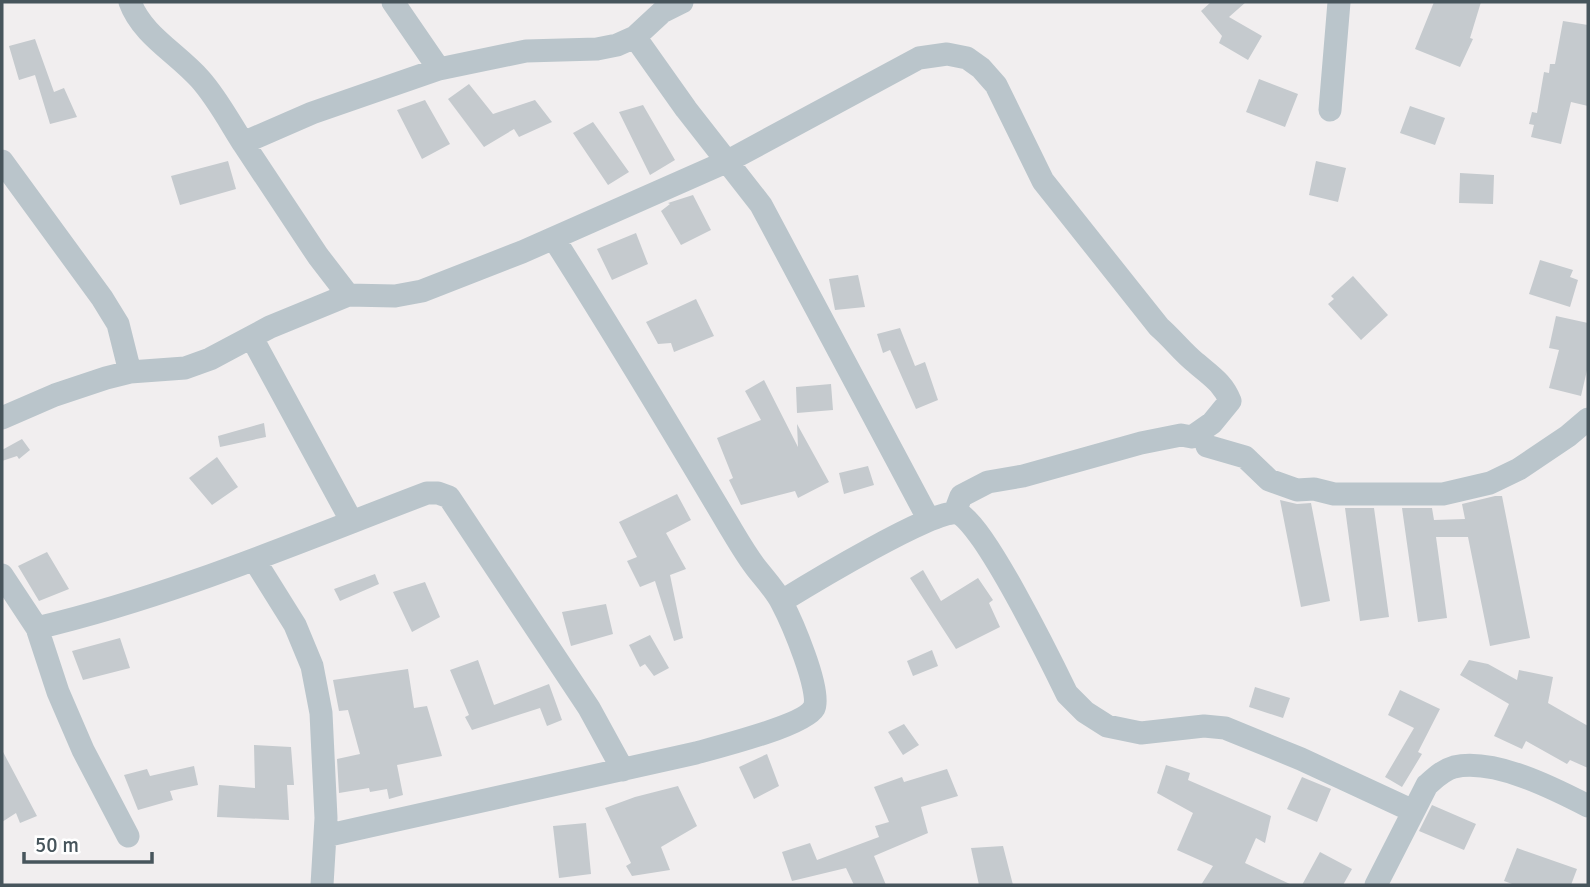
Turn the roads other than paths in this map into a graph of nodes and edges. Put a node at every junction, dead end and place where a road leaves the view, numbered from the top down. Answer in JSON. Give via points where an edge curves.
{"nodes":[{"id":1,"x":130,"y":2,"type":"edge"},
{"id":2,"x":393,"y":2,"type":"edge"},
{"id":3,"x":682,"y":2,"type":"edge"},
{"id":4,"x":1339,"y":2,"type":"edge"},
{"id":5,"x":635,"y":37,"type":"junction"},
{"id":6,"x":439,"y":69,"type":"junction"},
{"id":7,"x":1330,"y":110,"type":"dead end"},
{"id":8,"x":243,"y":143,"type":"junction"},
{"id":9,"x":2,"y":161,"type":"edge"},
{"id":10,"x":728,"y":161,"type":"junction"},
{"id":11,"x":554,"y":239,"type":"junction"},
{"id":12,"x":348,"y":295,"type":"junction"},
{"id":13,"x":252,"y":338,"type":"junction"},
{"id":14,"x":130,"y":372,"type":"junction"},
{"id":15,"x":2,"y":418,"type":"edge"},
{"id":16,"x":1588,"y":419,"type":"edge"},
{"id":17,"x":1207,"y":446,"type":"dead end"},
{"id":18,"x":955,"y":512,"type":"junction"},
{"id":19,"x":929,"y":520,"type":"junction"},
{"id":20,"x":352,"y":522,"type":"junction"},
{"id":21,"x":255,"y":561,"type":"junction"},
{"id":22,"x":2,"y":575,"type":"edge"},
{"id":23,"x":782,"y":601,"type":"junction"},
{"id":24,"x":37,"y":628,"type":"junction"},
{"id":25,"x":623,"y":771,"type":"junction"},
{"id":26,"x":1588,"y":806,"type":"edge"},
{"id":27,"x":1413,"y":811,"type":"junction"},
{"id":28,"x":128,"y":836,"type":"dead end"},
{"id":29,"x":325,"y":836,"type":"junction"},
{"id":30,"x":322,"y":885,"type":"edge"},
{"id":31,"x":1376,"y":885,"type":"edge"}],
"edges":[{"from":1,"to":8,"type":"street","via":[[144,26],[213,94]]},
{"from":2,"to":6,"type":"street"},
{"from":3,"to":5,"type":"street","via":[[662,12]]},
{"from":4,"to":7,"type":"street"},
{"from":5,"to":6,"type":"street","via":[[597,49],[526,51]]},
{"from":5,"to":10,"type":"street"},
{"from":6,"to":8,"type":"street","via":[[312,113]]},
{"from":8,"to":12,"type":"street"},
{"from":9,"to":14,"type":"street","via":[[113,316]]},
{"from":10,"to":11,"type":"street"},
{"from":10,"to":18,"type":"street","via":[[919,58],[947,54],[967,58],[996,85],[1043,181],[1159,327],[1224,387],[1230,401],[1212,423],[1192,437],[1141,443],[988,482],[961,496]]},
{"from":10,"to":19,"type":"street","via":[[761,205]]},
{"from":11,"to":12,"type":"street","via":[[422,291],[395,296]]},
{"from":11,"to":23,"type":"street","via":[[729,527]]},
{"from":12,"to":13,"type":"street"},
{"from":13,"to":14,"type":"street","via":[[185,368]]},
{"from":13,"to":20,"type":"street"},
{"from":14,"to":15,"type":"street","via":[[54,395]]},
{"from":16,"to":17,"type":"street","via":[[1518,469],[1490,483],[1443,494],[1297,490],[1269,480],[1245,457]]},
{"from":18,"to":19,"type":"street"},
{"from":18,"to":27,"type":"street","via":[[964,516],[992,554],[1067,694],[1085,712],[1107,726],[1141,733],[1225,728]]},
{"from":19,"to":23,"type":"street"},
{"from":20,"to":21,"type":"street"},
{"from":20,"to":25,"type":"street","via":[[427,494],[449,497],[589,709]]},
{"from":21,"to":24,"type":"street","via":[[97,614]]},
{"from":21,"to":29,"type":"street","via":[[295,625],[312,666],[321,713]]},
{"from":22,"to":24,"type":"street"},
{"from":23,"to":25,"type":"street","via":[[810,672],[816,699],[813,709],[805,717],[754,737]]},
{"from":24,"to":28,"type":"street","via":[[83,750]]},
{"from":25,"to":29,"type":"street"},
{"from":26,"to":27,"type":"street","via":[[1498,769],[1475,765],[1439,774]]},
{"from":27,"to":31,"type":"street"},
{"from":29,"to":30,"type":"street"}]}
